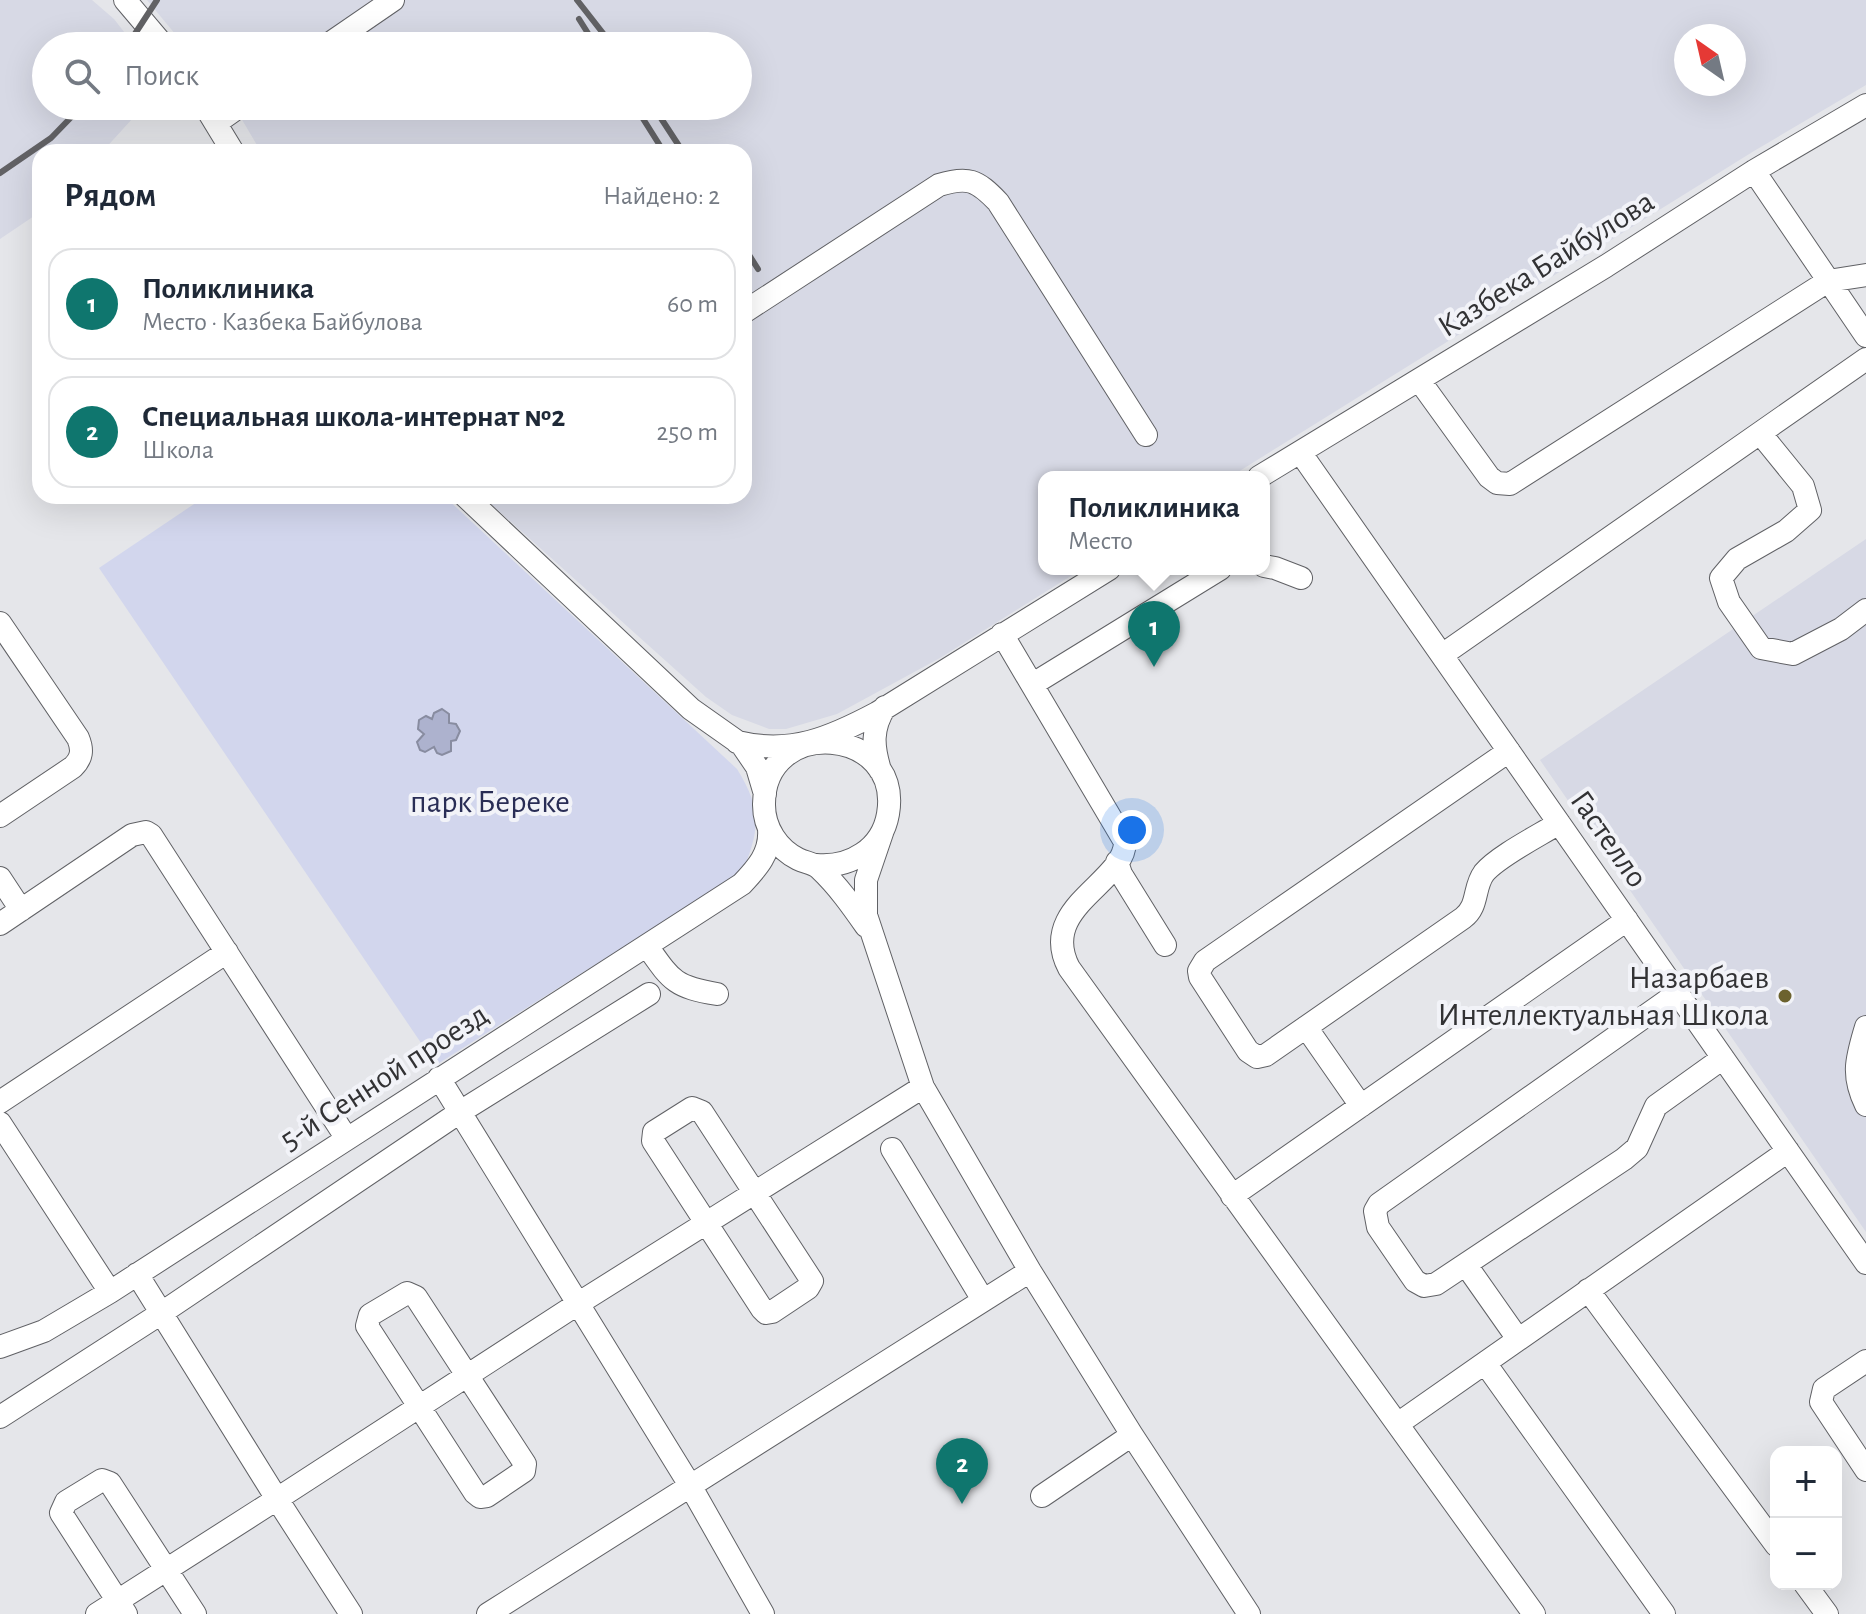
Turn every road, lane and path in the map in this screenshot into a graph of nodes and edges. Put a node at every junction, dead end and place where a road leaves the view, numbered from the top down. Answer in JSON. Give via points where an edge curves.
{"nodes":[{"id":1,"x":125,"y":0,"type":"edge"},
{"id":2,"x":393,"y":0,"type":"edge"},
{"id":3,"x":152,"y":32,"type":"edge"},
{"id":4,"x":346,"y":32,"type":"edge"},
{"id":5,"x":1866,"y":105,"type":"edge"},
{"id":6,"x":214,"y":120,"type":"edge"},
{"id":7,"x":228,"y":144,"type":"edge"},
{"id":8,"x":1754,"y":171,"type":"junction"},
{"id":9,"x":1866,"y":275,"type":"edge"},
{"id":10,"x":1828,"y":281,"type":"junction"},
{"id":11,"x":752,"y":307,"type":"edge"},
{"id":12,"x":1866,"y":336,"type":"edge"},
{"id":13,"x":1866,"y":359,"type":"edge"},
{"id":14,"x":1419,"y":380,"type":"junction"},
{"id":15,"x":1760,"y":433,"type":"junction"},
{"id":16,"x":1146,"y":435,"type":"dead end"},
{"id":17,"x":1300,"y":452,"type":"junction"},
{"id":18,"x":1269,"y":471,"type":"edge"},
{"id":19,"x":473,"y":504,"type":"edge"},
{"id":20,"x":1270,"y":567,"type":"edge"},
{"id":21,"x":1099,"y":575,"type":"edge"},
{"id":22,"x":1210,"y":575,"type":"edge"},
{"id":23,"x":1301,"y":578,"type":"dead end"},
{"id":24,"x":1866,"y":610,"type":"edge"},
{"id":25,"x":0,"y":623,"type":"edge"},
{"id":26,"x":1002,"y":634,"type":"junction"},
{"id":27,"x":1442,"y":655,"type":"junction"},
{"id":28,"x":1033,"y":684,"type":"junction"},
{"id":29,"x":885,"y":707,"type":"junction"},
{"id":30,"x":737,"y":742,"type":"junction"},
{"id":31,"x":817,"y":742,"type":"junction"},
{"id":32,"x":1509,"y":751,"type":"junction"},
{"id":33,"x":882,"y":774,"type":"junction"},
{"id":34,"x":765,"y":794,"type":"junction"},
{"id":35,"x":0,"y":816,"type":"edge"},
{"id":36,"x":1559,"y":823,"type":"junction"},
{"id":37,"x":769,"y":829,"type":"junction"},
{"id":38,"x":883,"y":830,"type":"junction"},
{"id":39,"x":808,"y":862,"type":"junction"},
{"id":40,"x":1117,"y":862,"type":"junction"},
{"id":41,"x":0,"y":878,"type":"edge"},
{"id":42,"x":742,"y":884,"type":"junction"},
{"id":43,"x":21,"y":910,"type":"junction"},
{"id":44,"x":1627,"y":920,"type":"junction"},
{"id":45,"x":0,"y":924,"type":"edge"},
{"id":46,"x":871,"y":932,"type":"junction"},
{"id":47,"x":1165,"y":945,"type":"dead end"},
{"id":48,"x":647,"y":946,"type":"junction"},
{"id":49,"x":227,"y":952,"type":"junction"},
{"id":50,"x":1678,"y":993,"type":"junction"},
{"id":51,"x":649,"y":994,"type":"dead end"},
{"id":52,"x":717,"y":994,"type":"dead end"},
{"id":53,"x":1306,"y":1027,"type":"junction"},
{"id":54,"x":1866,"y":1027,"type":"edge"},
{"id":55,"x":1723,"y":1058,"type":"junction"},
{"id":56,"x":439,"y":1078,"type":"junction"},
{"id":57,"x":923,"y":1087,"type":"junction"},
{"id":58,"x":0,"y":1102,"type":"edge"},
{"id":59,"x":1866,"y":1105,"type":"edge"},
{"id":60,"x":1361,"y":1106,"type":"junction"},
{"id":61,"x":460,"y":1112,"type":"junction"},
{"id":62,"x":0,"y":1123,"type":"edge"},
{"id":63,"x":347,"y":1139,"type":"junction"},
{"id":64,"x":892,"y":1149,"type":"dead end"},
{"id":65,"x":1788,"y":1151,"type":"junction"},
{"id":66,"x":754,"y":1192,"type":"junction"},
{"id":67,"x":1232,"y":1196,"type":"junction"},
{"id":68,"x":706,"y":1223,"type":"junction"},
{"id":69,"x":1866,"y":1263,"type":"edge"},
{"id":70,"x":1466,"y":1265,"type":"junction"},
{"id":71,"x":1030,"y":1271,"type":"junction"},
{"id":72,"x":137,"y":1274,"type":"junction"},
{"id":73,"x":1588,"y":1290,"type":"junction"},
{"id":74,"x":110,"y":1292,"type":"junction"},
{"id":75,"x":983,"y":1300,"type":"junction"},
{"id":76,"x":579,"y":1303,"type":"junction"},
{"id":77,"x":160,"y":1314,"type":"junction"},
{"id":78,"x":1518,"y":1339,"type":"junction"},
{"id":79,"x":0,"y":1347,"type":"edge"},
{"id":80,"x":1866,"y":1361,"type":"edge"},
{"id":81,"x":1485,"y":1363,"type":"junction"},
{"id":82,"x":468,"y":1376,"type":"junction"},
{"id":83,"x":419,"y":1408,"type":"junction"},
{"id":84,"x":0,"y":1417,"type":"edge"},
{"id":85,"x":1399,"y":1423,"type":"junction"},
{"id":86,"x":1132,"y":1435,"type":"junction"},
{"id":87,"x":1866,"y":1470,"type":"edge"},
{"id":88,"x":691,"y":1487,"type":"junction"},
{"id":89,"x":1042,"y":1496,"type":"dead end"},
{"id":90,"x":277,"y":1499,"type":"junction"},
{"id":91,"x":1770,"y":1537,"type":"edge"},
{"id":92,"x":166,"y":1570,"type":"junction"},
{"id":93,"x":1809,"y":1590,"type":"edge"},
{"id":94,"x":122,"y":1607,"type":"edge"},
{"id":95,"x":97,"y":1614,"type":"edge"},
{"id":96,"x":195,"y":1614,"type":"edge"},
{"id":97,"x":351,"y":1614,"type":"edge"},
{"id":98,"x":488,"y":1614,"type":"edge"},
{"id":99,"x":763,"y":1614,"type":"edge"},
{"id":100,"x":1249,"y":1614,"type":"edge"},
{"id":101,"x":1534,"y":1614,"type":"edge"},
{"id":102,"x":1664,"y":1614,"type":"edge"},
{"id":103,"x":1827,"y":1614,"type":"edge"}],
"edges":[{"from":1,"to":3,"type":"street"},
{"from":2,"to":4,"type":"street"},
{"from":5,"to":8,"type":"street","name":"Казбека Байбулова"},
{"from":6,"to":7,"type":"street"},
{"from":8,"to":10,"type":"street"},
{"from":8,"to":14,"type":"street","name":"Казбека Байбулова"},
{"from":9,"to":10,"type":"street"},
{"from":10,"to":12,"type":"street"},
{"from":10,"to":14,"type":"street","via":[[1510,484],[1489,477]]},
{"from":11,"to":16,"type":"street","via":[[939,185],[973,181],[998,202]]},
{"from":13,"to":15,"type":"street"},
{"from":14,"to":17,"type":"street","name":"Казбека Байбулова"},
{"from":15,"to":24,"type":"street","via":[[1803,486],[1810,510],[1786,531],[1737,559],[1721,578],[1729,602],[1761,648],[1793,654]]},
{"from":15,"to":27,"type":"street"},
{"from":17,"to":18,"type":"street","name":"Казбека Байбулова"},
{"from":17,"to":27,"type":"street","name":"Гастелло"},
{"from":19,"to":30,"type":"street","via":[[691,709]]},
{"from":20,"to":23,"type":"street"},
{"from":21,"to":26,"type":"street"},
{"from":22,"to":28,"type":"street"},
{"from":25,"to":35,"type":"street","via":[[78,738],[81,754],[73,767]]},
{"from":26,"to":28,"type":"street"},
{"from":26,"to":29,"type":"street"},
{"from":27,"to":32,"type":"street","name":"Гастелло"},
{"from":28,"to":40,"type":"street","via":[[1125,842]]},
{"from":29,"to":31,"type":"street"},
{"from":29,"to":33,"type":"street","via":[[874,737]]},
{"from":30,"to":31,"type":"street","via":[[770,747]]},
{"from":30,"to":34,"type":"street","via":[[754,761]]},
{"from":31,"to":33,"type":"street","via":[[855,748]]},
{"from":31,"to":34,"type":"street","via":[[782,760]]},
{"from":32,"to":36,"type":"street","name":"Гастелло"},
{"from":32,"to":53,"type":"street","via":[[1201,965],[1202,982],[1253,1055],[1266,1055]]},
{"from":33,"to":38,"type":"street","via":[[889,802]]},
{"from":34,"to":37,"type":"street"},
{"from":36,"to":44,"type":"street","name":"Гастелло"},
{"from":36,"to":53,"type":"street","via":[[1485,872],[1468,914]]},
{"from":37,"to":39,"type":"street","via":[[782,847]]},
{"from":37,"to":42,"type":"street","name":"5-й Сенной проезд","via":[[764,857]]},
{"from":38,"to":39,"type":"street","via":[[855,859],[836,865]]},
{"from":38,"to":46,"type":"street","via":[[866,880],[864,906]]},
{"from":39,"to":42,"type":"street","via":[[780,864]]},
{"from":39,"to":46,"type":"street","via":[[840,890]]},
{"from":40,"to":47,"type":"street"},
{"from":40,"to":67,"type":"street","via":[[1072,913],[1064,929],[1063,957]]},
{"from":41,"to":43,"type":"street"},
{"from":42,"to":48,"type":"street","name":"5-й Сенной проезд"},
{"from":43,"to":45,"type":"street"},
{"from":43,"to":49,"type":"street","via":[[132,835],[146,832]]},
{"from":44,"to":50,"type":"street","name":"Гастелло"},
{"from":44,"to":60,"type":"street"},
{"from":46,"to":57,"type":"street"},
{"from":48,"to":52,"type":"street","via":[[676,983]]},
{"from":48,"to":56,"type":"street","name":"5-й Сенной проезд"},
{"from":49,"to":58,"type":"street"},
{"from":49,"to":63,"type":"street"},
{"from":50,"to":55,"type":"street","name":"Гастелло"},
{"from":50,"to":70,"type":"street","via":[[1379,1204],[1378,1227],[1420,1285],[1436,1284]]},
{"from":51,"to":61,"type":"street"},
{"from":53,"to":60,"type":"street"},
{"from":54,"to":59,"type":"street","via":[[1856,1068]]},
{"from":55,"to":65,"type":"street","name":"Гастелло"},
{"from":55,"to":70,"type":"street","via":[[1656,1106],[1631,1154]]},
{"from":56,"to":61,"type":"street"},
{"from":56,"to":63,"type":"street","name":"5-й Сенной проезд"},
{"from":57,"to":66,"type":"street"},
{"from":57,"to":71,"type":"street"},
{"from":60,"to":67,"type":"street"},
{"from":61,"to":76,"type":"street"},
{"from":61,"to":77,"type":"street"},
{"from":62,"to":74,"type":"street"},
{"from":63,"to":72,"type":"street","name":"5-й Сенной проезд"},
{"from":64,"to":75,"type":"street"},
{"from":65,"to":69,"type":"street","name":"Гастелло"},
{"from":65,"to":73,"type":"street"},
{"from":66,"to":68,"type":"street"},
{"from":66,"to":68,"type":"street","via":[[702,1112],[689,1109],[652,1136]]},
{"from":66,"to":68,"type":"street","via":[[812,1281],[772,1312],[762,1309]]},
{"from":67,"to":85,"type":"street"},
{"from":68,"to":76,"type":"street"},
{"from":70,"to":78,"type":"street"},
{"from":71,"to":75,"type":"street"},
{"from":71,"to":86,"type":"street"},
{"from":72,"to":74,"type":"street","name":"5-й Сенной проезд"},
{"from":72,"to":77,"type":"street"},
{"from":73,"to":78,"type":"street"},
{"from":73,"to":91,"type":"street"},
{"from":74,"to":79,"type":"street","name":"5-й Сенной проезд","via":[[44,1331]]},
{"from":75,"to":88,"type":"street"},
{"from":76,"to":82,"type":"street"},
{"from":76,"to":88,"type":"street"},
{"from":77,"to":84,"type":"street"},
{"from":77,"to":90,"type":"street"},
{"from":78,"to":81,"type":"street"},
{"from":80,"to":87,"type":"street","via":[[1824,1389],[1821,1402]]},
{"from":81,"to":85,"type":"street"},
{"from":81,"to":102,"type":"street"},
{"from":82,"to":83,"type":"street"},
{"from":82,"to":83,"type":"street","via":[[410,1293],[370,1315],[367,1326]]},
{"from":82,"to":83,"type":"street","via":[[526,1466],[487,1496],[475,1493]]},
{"from":83,"to":90,"type":"street"},
{"from":85,"to":101,"type":"street"},
{"from":86,"to":89,"type":"street"},
{"from":86,"to":100,"type":"street"},
{"from":88,"to":98,"type":"street"},
{"from":88,"to":99,"type":"street"},
{"from":90,"to":92,"type":"street"},
{"from":90,"to":97,"type":"street"},
{"from":92,"to":94,"type":"street"},
{"from":92,"to":94,"type":"street","via":[[110,1483],[98,1481],[66,1502],[61,1513]]},
{"from":92,"to":96,"type":"street"},
{"from":93,"to":103,"type":"street"},
{"from":94,"to":95,"type":"street"}]}
